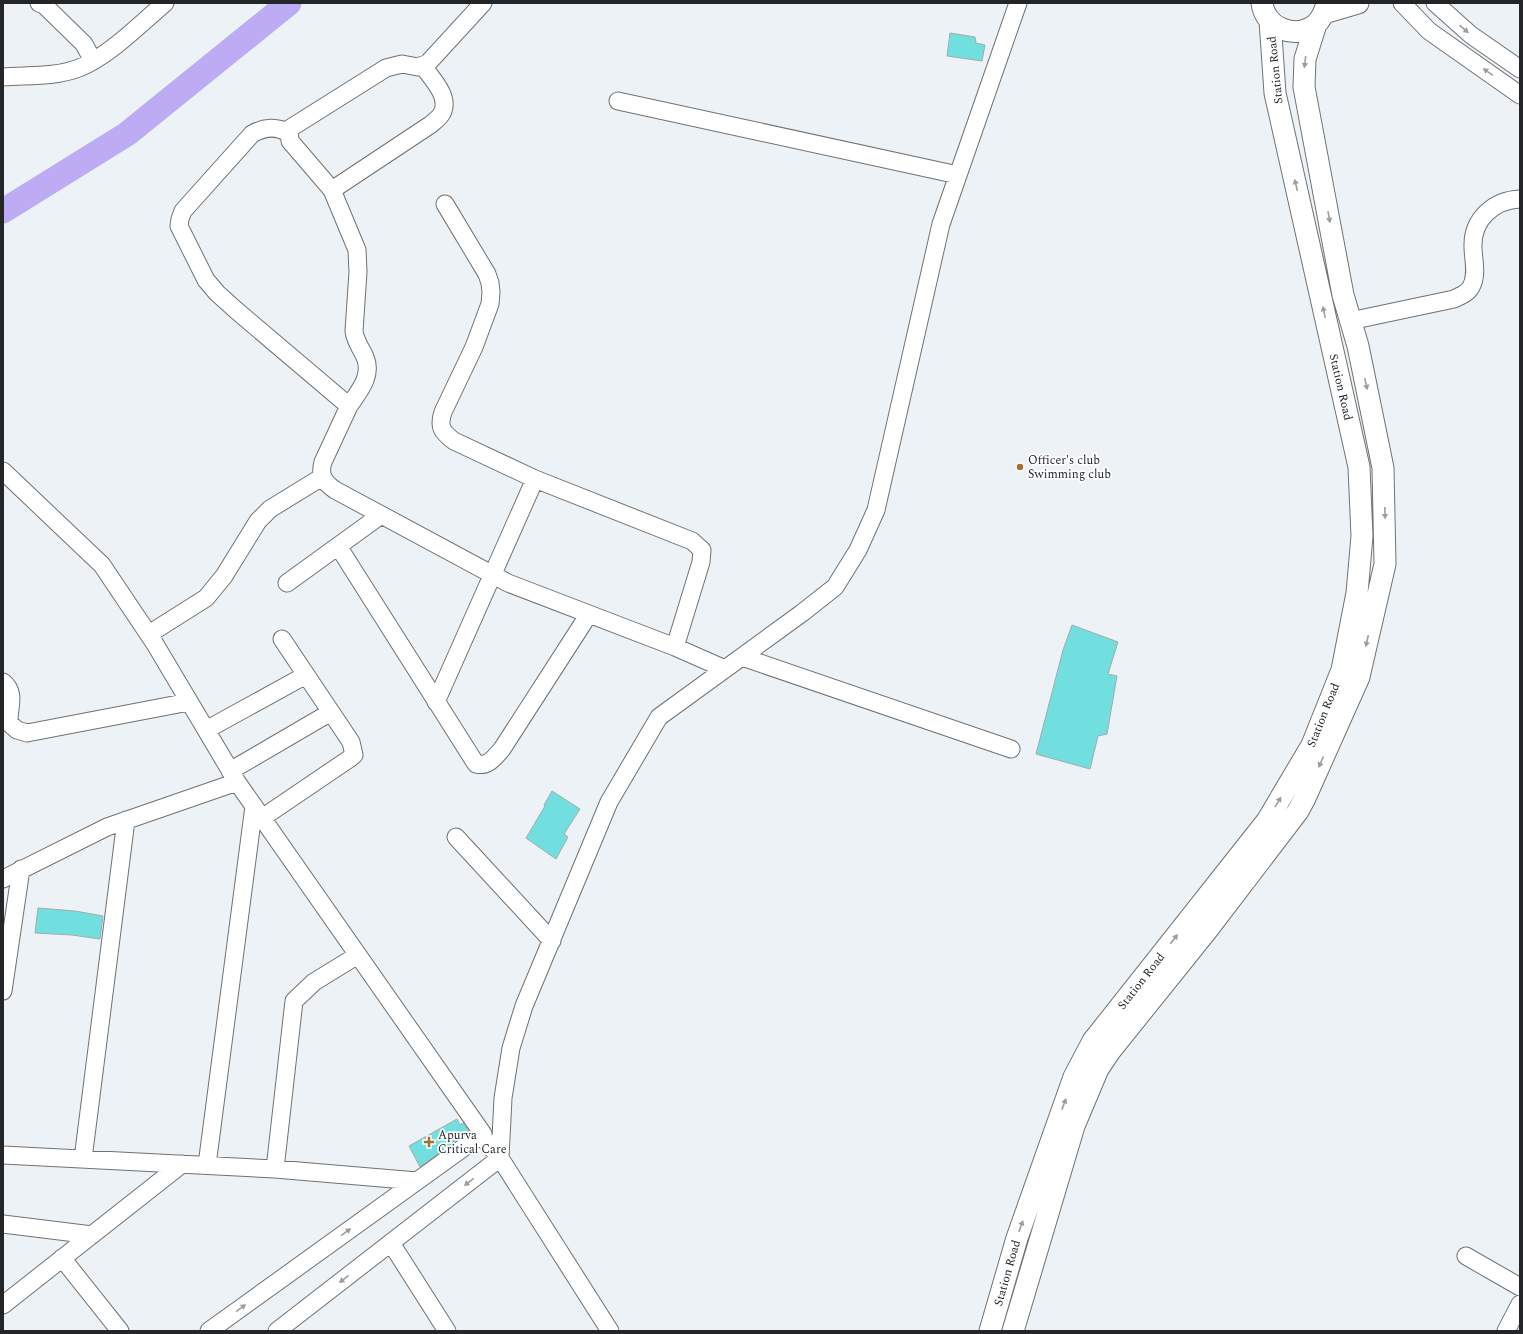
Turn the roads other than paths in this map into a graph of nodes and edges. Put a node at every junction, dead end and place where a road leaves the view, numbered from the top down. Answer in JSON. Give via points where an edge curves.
{"nodes":[{"id":1,"x":39,"y":3,"type":"edge"},
{"id":2,"x":165,"y":3,"type":"edge"},
{"id":3,"x":483,"y":3,"type":"edge"},
{"id":4,"x":1018,"y":3,"type":"edge"},
{"id":5,"x":1358,"y":3,"type":"edge"},
{"id":6,"x":1402,"y":3,"type":"edge"},
{"id":7,"x":1435,"y":3,"type":"edge"},
{"id":8,"x":1263,"y":9,"type":"edge"},
{"id":9,"x":1322,"y":14,"type":"edge"},
{"id":10,"x":94,"y":61,"type":"junction"},
{"id":11,"x":423,"y":66,"type":"junction"},
{"id":12,"x":1520,"y":69,"type":"edge"},
{"id":13,"x":3,"y":77,"type":"edge"},
{"id":14,"x":1520,"y":95,"type":"edge"},
{"id":15,"x":618,"y":101,"type":"dead end"},
{"id":16,"x":288,"y":133,"type":"junction"},
{"id":17,"x":958,"y":175,"type":"junction"},
{"id":18,"x":332,"y":190,"type":"junction"},
{"id":19,"x":1520,"y":199,"type":"edge"},
{"id":20,"x":445,"y":204,"type":"dead end"},
{"id":21,"x":1350,"y":321,"type":"junction"},
{"id":22,"x":349,"y":406,"type":"junction"},
{"id":23,"x":3,"y":471,"type":"edge"},
{"id":24,"x":322,"y":477,"type":"junction"},
{"id":25,"x":535,"y":479,"type":"junction"},
{"id":26,"x":381,"y":515,"type":"junction"},
{"id":27,"x":338,"y":546,"type":"junction"},
{"id":28,"x":492,"y":575,"type":"junction"},
{"id":29,"x":287,"y":583,"type":"dead end"},
{"id":30,"x":589,"y":614,"type":"junction"},
{"id":31,"x":149,"y":634,"type":"junction"},
{"id":32,"x":282,"y":639,"type":"dead end"},
{"id":33,"x":675,"y":647,"type":"junction"},
{"id":34,"x":742,"y":657,"type":"junction"},
{"id":35,"x":725,"y":669,"type":"junction"},
{"id":36,"x":306,"y":675,"type":"junction"},
{"id":37,"x":3,"y":682,"type":"edge"},
{"id":38,"x":189,"y":702,"type":"junction"},
{"id":39,"x":436,"y":702,"type":"junction"},
{"id":40,"x":331,"y":712,"type":"junction"},
{"id":41,"x":206,"y":730,"type":"junction"},
{"id":42,"x":1011,"y":749,"type":"dead end"},
{"id":43,"x":234,"y":776,"type":"junction"},
{"id":44,"x":258,"y":812,"type":"junction"},
{"id":45,"x":126,"y":820,"type":"junction"},
{"id":46,"x":1275,"y":826,"type":"junction"},
{"id":47,"x":456,"y":838,"type":"dead end"},
{"id":48,"x":21,"y":869,"type":"junction"},
{"id":49,"x":3,"y":879,"type":"edge"},
{"id":50,"x":552,"y":941,"type":"junction"},
{"id":51,"x":358,"y":955,"type":"junction"},
{"id":52,"x":3,"y":991,"type":"edge"},
{"id":53,"x":1083,"y":1080,"type":"junction"},
{"id":54,"x":481,"y":1135,"type":"junction"},
{"id":55,"x":3,"y":1155,"type":"edge"},
{"id":56,"x":500,"y":1158,"type":"junction"},
{"id":57,"x":83,"y":1159,"type":"junction"},
{"id":58,"x":182,"y":1164,"type":"junction"},
{"id":59,"x":207,"y":1166,"type":"junction"},
{"id":60,"x":275,"y":1169,"type":"junction"},
{"id":61,"x":416,"y":1182,"type":"junction"},
{"id":62,"x":3,"y":1224,"type":"edge"},
{"id":63,"x":92,"y":1235,"type":"junction"},
{"id":64,"x":391,"y":1243,"type":"junction"},
{"id":65,"x":1466,"y":1256,"type":"dead end"},
{"id":66,"x":62,"y":1258,"type":"junction"},
{"id":67,"x":1520,"y":1287,"type":"edge"},
{"id":68,"x":1520,"y":1304,"type":"edge"},
{"id":69,"x":3,"y":1305,"type":"edge"},
{"id":70,"x":120,"y":1331,"type":"edge"},
{"id":71,"x":209,"y":1331,"type":"edge"},
{"id":72,"x":277,"y":1331,"type":"edge"},
{"id":73,"x":447,"y":1331,"type":"edge"},
{"id":74,"x":610,"y":1331,"type":"edge"},
{"id":75,"x":990,"y":1331,"type":"edge"},
{"id":76,"x":1013,"y":1331,"type":"edge"},
{"id":77,"x":1506,"y":1331,"type":"edge"}],
"edges":[{"from":1,"to":10,"type":"street","via":[[84,44]]},
{"from":2,"to":10,"type":"street"},
{"from":3,"to":11,"type":"street"},
{"from":4,"to":17,"type":"street"},
{"from":5,"to":9,"type":"main road"},
{"from":14,"to":6,"type":"street","one_way":true,"via":[[1429,31]]},
{"from":7,"to":12,"type":"street","one_way":true,"via":[[1471,35]]},
{"from":8,"to":9,"type":"main road","via":[[1280,29],[1292,32],[1305,30]]},
{"from":46,"to":8,"type":"main road","name":"Station Road","one_way":true,"via":[[1312,745],[1342,670],[1356,593],[1362,536],[1359,467],[1275,93]]},
{"from":9,"to":21,"type":"main road","name":"Station Road","one_way":true,"via":[[1305,59],[1304,87]]},
{"from":10,"to":13,"type":"street","via":[[53,74]]},
{"from":11,"to":16,"type":"street","via":[[402,64],[386,68],[291,127]]},
{"from":11,"to":18,"type":"street","via":[[443,98],[443,112],[430,125]]},
{"from":15,"to":17,"type":"street"},
{"from":16,"to":18,"type":"street","via":[[290,140]]},
{"from":16,"to":22,"type":"street","via":[[274,128],[259,130],[252,134],[183,211],[179,226],[206,280],[217,293]]},
{"from":17,"to":34,"type":"street","via":[[941,224],[876,510],[858,550],[835,587]]},
{"from":18,"to":22,"type":"street","via":[[357,250],[354,331],[355,339],[368,364],[365,381]]},
{"from":19,"to":21,"type":"street","via":[[1493,206],[1483,216],[1476,229],[1473,245],[1474,278],[1465,294],[1454,300]]},
{"from":20,"to":25,"type":"street","via":[[487,274],[491,292],[490,304],[474,347],[443,412],[441,428],[454,441]]},
{"from":21,"to":46,"type":"main road","name":"Station Road","one_way":true,"via":[[1358,346],[1383,468],[1385,564],[1358,676],[1306,798],[1298,811]]},
{"from":22,"to":24,"type":"street","via":[[322,462]]},
{"from":23,"to":31,"type":"street","via":[[102,565]]},
{"from":24,"to":26,"type":"street","via":[[326,484]]},
{"from":24,"to":31,"type":"street","via":[[270,509],[258,521],[224,576],[206,598]]},
{"from":25,"to":28,"type":"street"},
{"from":25,"to":33,"type":"street","via":[[698,545],[702,550],[701,562]]},
{"from":26,"to":27,"type":"street"},
{"from":26,"to":28,"type":"street"},
{"from":27,"to":29,"type":"street"},
{"from":27,"to":39,"type":"street"},
{"from":28,"to":30,"type":"street"},
{"from":28,"to":39,"type":"street"},
{"from":30,"to":33,"type":"street"},
{"from":30,"to":39,"type":"street","via":[[502,749],[489,763],[476,764]]},
{"from":31,"to":38,"type":"street"},
{"from":32,"to":36,"type":"street"},
{"from":33,"to":35,"type":"street"},
{"from":34,"to":35,"type":"street"},
{"from":34,"to":42,"type":"street"},
{"from":35,"to":50,"type":"street","via":[[659,717],[609,802]]},
{"from":36,"to":40,"type":"street"},
{"from":36,"to":41,"type":"street"},
{"from":37,"to":38,"type":"street","via":[[11,692],[9,724],[27,733]]},
{"from":38,"to":41,"type":"street"},
{"from":40,"to":43,"type":"street"},
{"from":40,"to":44,"type":"street","via":[[351,742],[354,755]]},
{"from":41,"to":43,"type":"street"},
{"from":43,"to":44,"type":"street"},
{"from":43,"to":45,"type":"street"},
{"from":44,"to":51,"type":"street"},
{"from":44,"to":59,"type":"street"},
{"from":45,"to":48,"type":"street"},
{"from":45,"to":57,"type":"street"},
{"from":46,"to":53,"type":"main road","name":"Station Road","via":[[1093,1041]]},
{"from":47,"to":50,"type":"street"},
{"from":48,"to":49,"type":"street"},
{"from":48,"to":52,"type":"street"},
{"from":50,"to":56,"type":"street","via":[[524,1006],[511,1048],[503,1098]]},
{"from":51,"to":54,"type":"street","via":[[483,1134]]},
{"from":51,"to":60,"type":"street","via":[[314,982],[294,1001]]},
{"from":75,"to":53,"type":"main road","name":"Station Road","one_way":true,"via":[[1017,1238]]},
{"from":53,"to":76,"type":"main road","name":"Station Road","via":[[1071,1135]]},
{"from":54,"to":56,"type":"street"},
{"from":54,"to":61,"type":"street"},
{"from":55,"to":57,"type":"street"},
{"from":56,"to":64,"type":"street","one_way":true},
{"from":56,"to":74,"type":"street"},
{"from":57,"to":58,"type":"street"},
{"from":58,"to":59,"type":"street"},
{"from":58,"to":63,"type":"street"},
{"from":59,"to":60,"type":"street"},
{"from":60,"to":61,"type":"street"},
{"from":71,"to":61,"type":"street","one_way":true},
{"from":62,"to":63,"type":"street"},
{"from":63,"to":66,"type":"street"},
{"from":64,"to":72,"type":"street","one_way":true},
{"from":64,"to":73,"type":"street"},
{"from":65,"to":67,"type":"street"},
{"from":66,"to":69,"type":"street"},
{"from":66,"to":70,"type":"street"},
{"from":68,"to":77,"type":"street"}]}
